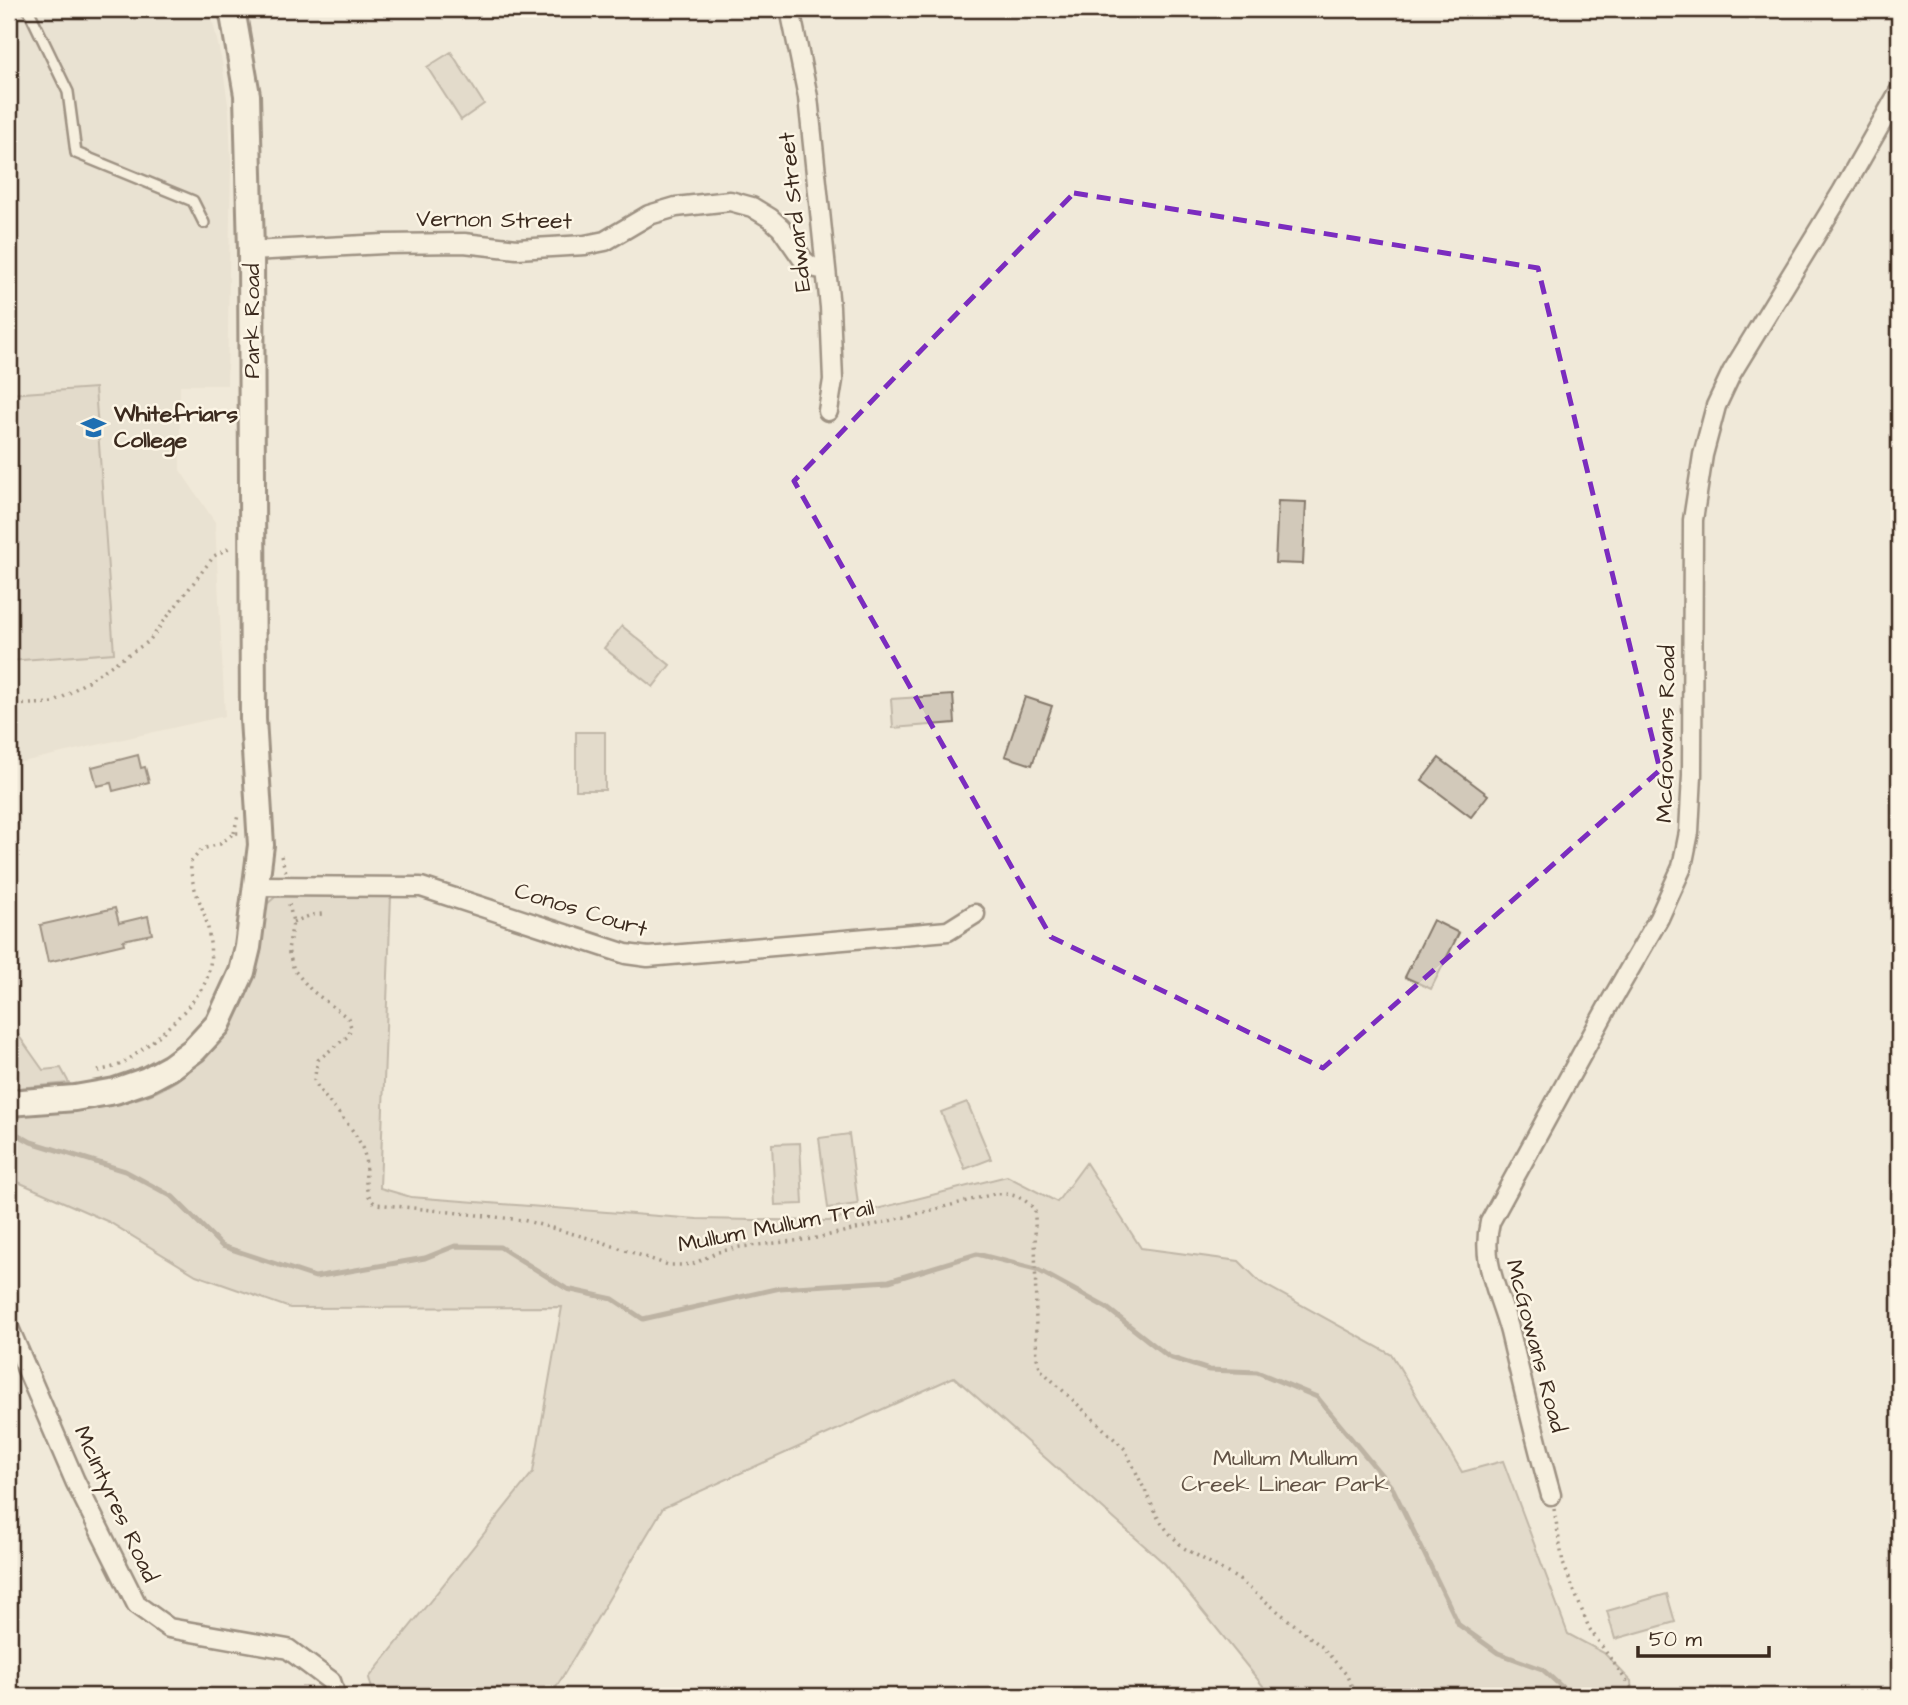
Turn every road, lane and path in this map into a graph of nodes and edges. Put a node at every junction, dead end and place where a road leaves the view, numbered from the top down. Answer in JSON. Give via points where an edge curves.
{"nodes":[{"id":1,"x":28,"y":9,"type":"edge"},
{"id":2,"x":232,"y":9,"type":"edge"},
{"id":3,"x":790,"y":9,"type":"edge"},
{"id":4,"x":1899,"y":92,"type":"edge"},
{"id":5,"x":204,"y":223,"type":"dead end"},
{"id":6,"x":251,"y":251,"type":"junction"},
{"id":7,"x":825,"y":270,"type":"junction"},
{"id":8,"x":828,"y":411,"type":"dead end"},
{"id":9,"x":253,"y":534,"type":"junction"},
{"id":10,"x":9,"y":705,"type":"edge"},
{"id":11,"x":253,"y":832,"type":"junction"},
{"id":12,"x":254,"y":886,"type":"junction"},
{"id":13,"x":287,"y":886,"type":"junction"},
{"id":14,"x":322,"y":914,"type":"dead end"},
{"id":15,"x":975,"y":914,"type":"dead end"},
{"id":16,"x":293,"y":922,"type":"junction"},
{"id":17,"x":95,"y":1072,"type":"dead end"},
{"id":18,"x":9,"y":1103,"type":"edge"},
{"id":19,"x":9,"y":1328,"type":"edge"},
{"id":20,"x":1551,"y":1496,"type":"joint"},
{"id":21,"x":336,"y":1696,"type":"edge"},
{"id":22,"x":1356,"y":1696,"type":"edge"},
{"id":23,"x":1637,"y":1696,"type":"edge"}],
"edges":[{"from":1,"to":5,"type":"lane","via":[[68,92],[76,153],[193,201]]},
{"from":2,"to":6,"type":"street","name":"Park Road","via":[[247,95]]},
{"from":3,"to":7,"type":"street","name":"Edward Street","via":[[808,97]]},
{"from":4,"to":20,"type":"street","name":"McGowans Road","via":[[1716,406],[1693,520],[1692,775],[1682,867],[1659,918],[1503,1195],[1488,1231],[1489,1266]]},
{"from":6,"to":7,"type":"street","name":"Vernon Street","via":[[384,244],[464,243],[517,249],[585,245],[605,241],[649,215],[730,201],[770,218],[804,261]]},
{"from":6,"to":9,"type":"street","name":"Park Road"},
{"from":7,"to":8,"type":"street","name":"Edward Street","via":[[833,380]]},
{"from":9,"to":10,"type":"path","via":[[214,556],[149,641],[54,703]]},
{"from":9,"to":11,"type":"street","name":"Park Road"},
{"from":11,"to":12,"type":"street","name":"Park Road"},
{"from":11,"to":13,"type":"path","name":"Mullum Mullum Trail","via":[[273,832]]},
{"from":11,"to":17,"type":"path","via":[[234,833],[220,844],[202,849],[191,862],[191,883],[206,914],[211,950],[203,988],[153,1041],[118,1065]]},
{"from":12,"to":13,"type":"street","name":"Conos Court"},
{"from":12,"to":18,"type":"street","name":"Park Road","via":[[242,972],[218,1024],[194,1050],[147,1080],[115,1091]]},
{"from":13,"to":15,"type":"street","name":"Conos Court","via":[[421,887],[626,954],[648,957],[948,931]]},
{"from":13,"to":16,"type":"path","name":"Mullum Mullum Trail"},
{"from":14,"to":16,"type":"path"},
{"from":16,"to":22,"type":"path","name":"Mullum Mullum Trail","via":[[288,950],[301,981],[348,1018],[351,1027],[348,1036],[318,1060],[314,1080],[360,1143],[367,1168],[366,1190],[376,1204],[523,1220],[668,1265],[693,1264],[740,1247],[874,1225],[993,1194],[1017,1196],[1035,1210],[1036,1339],[1041,1370],[1125,1449],[1170,1534],[1184,1548],[1238,1578],[1322,1647],[1346,1674]]},
{"from":19,"to":21,"type":"street","name":"McIntyres Road","via":[[75,1481],[136,1605],[169,1629],[288,1650],[331,1681]]},
{"from":20,"to":23,"type":"path","via":[[1563,1563],[1588,1628]]}]}
